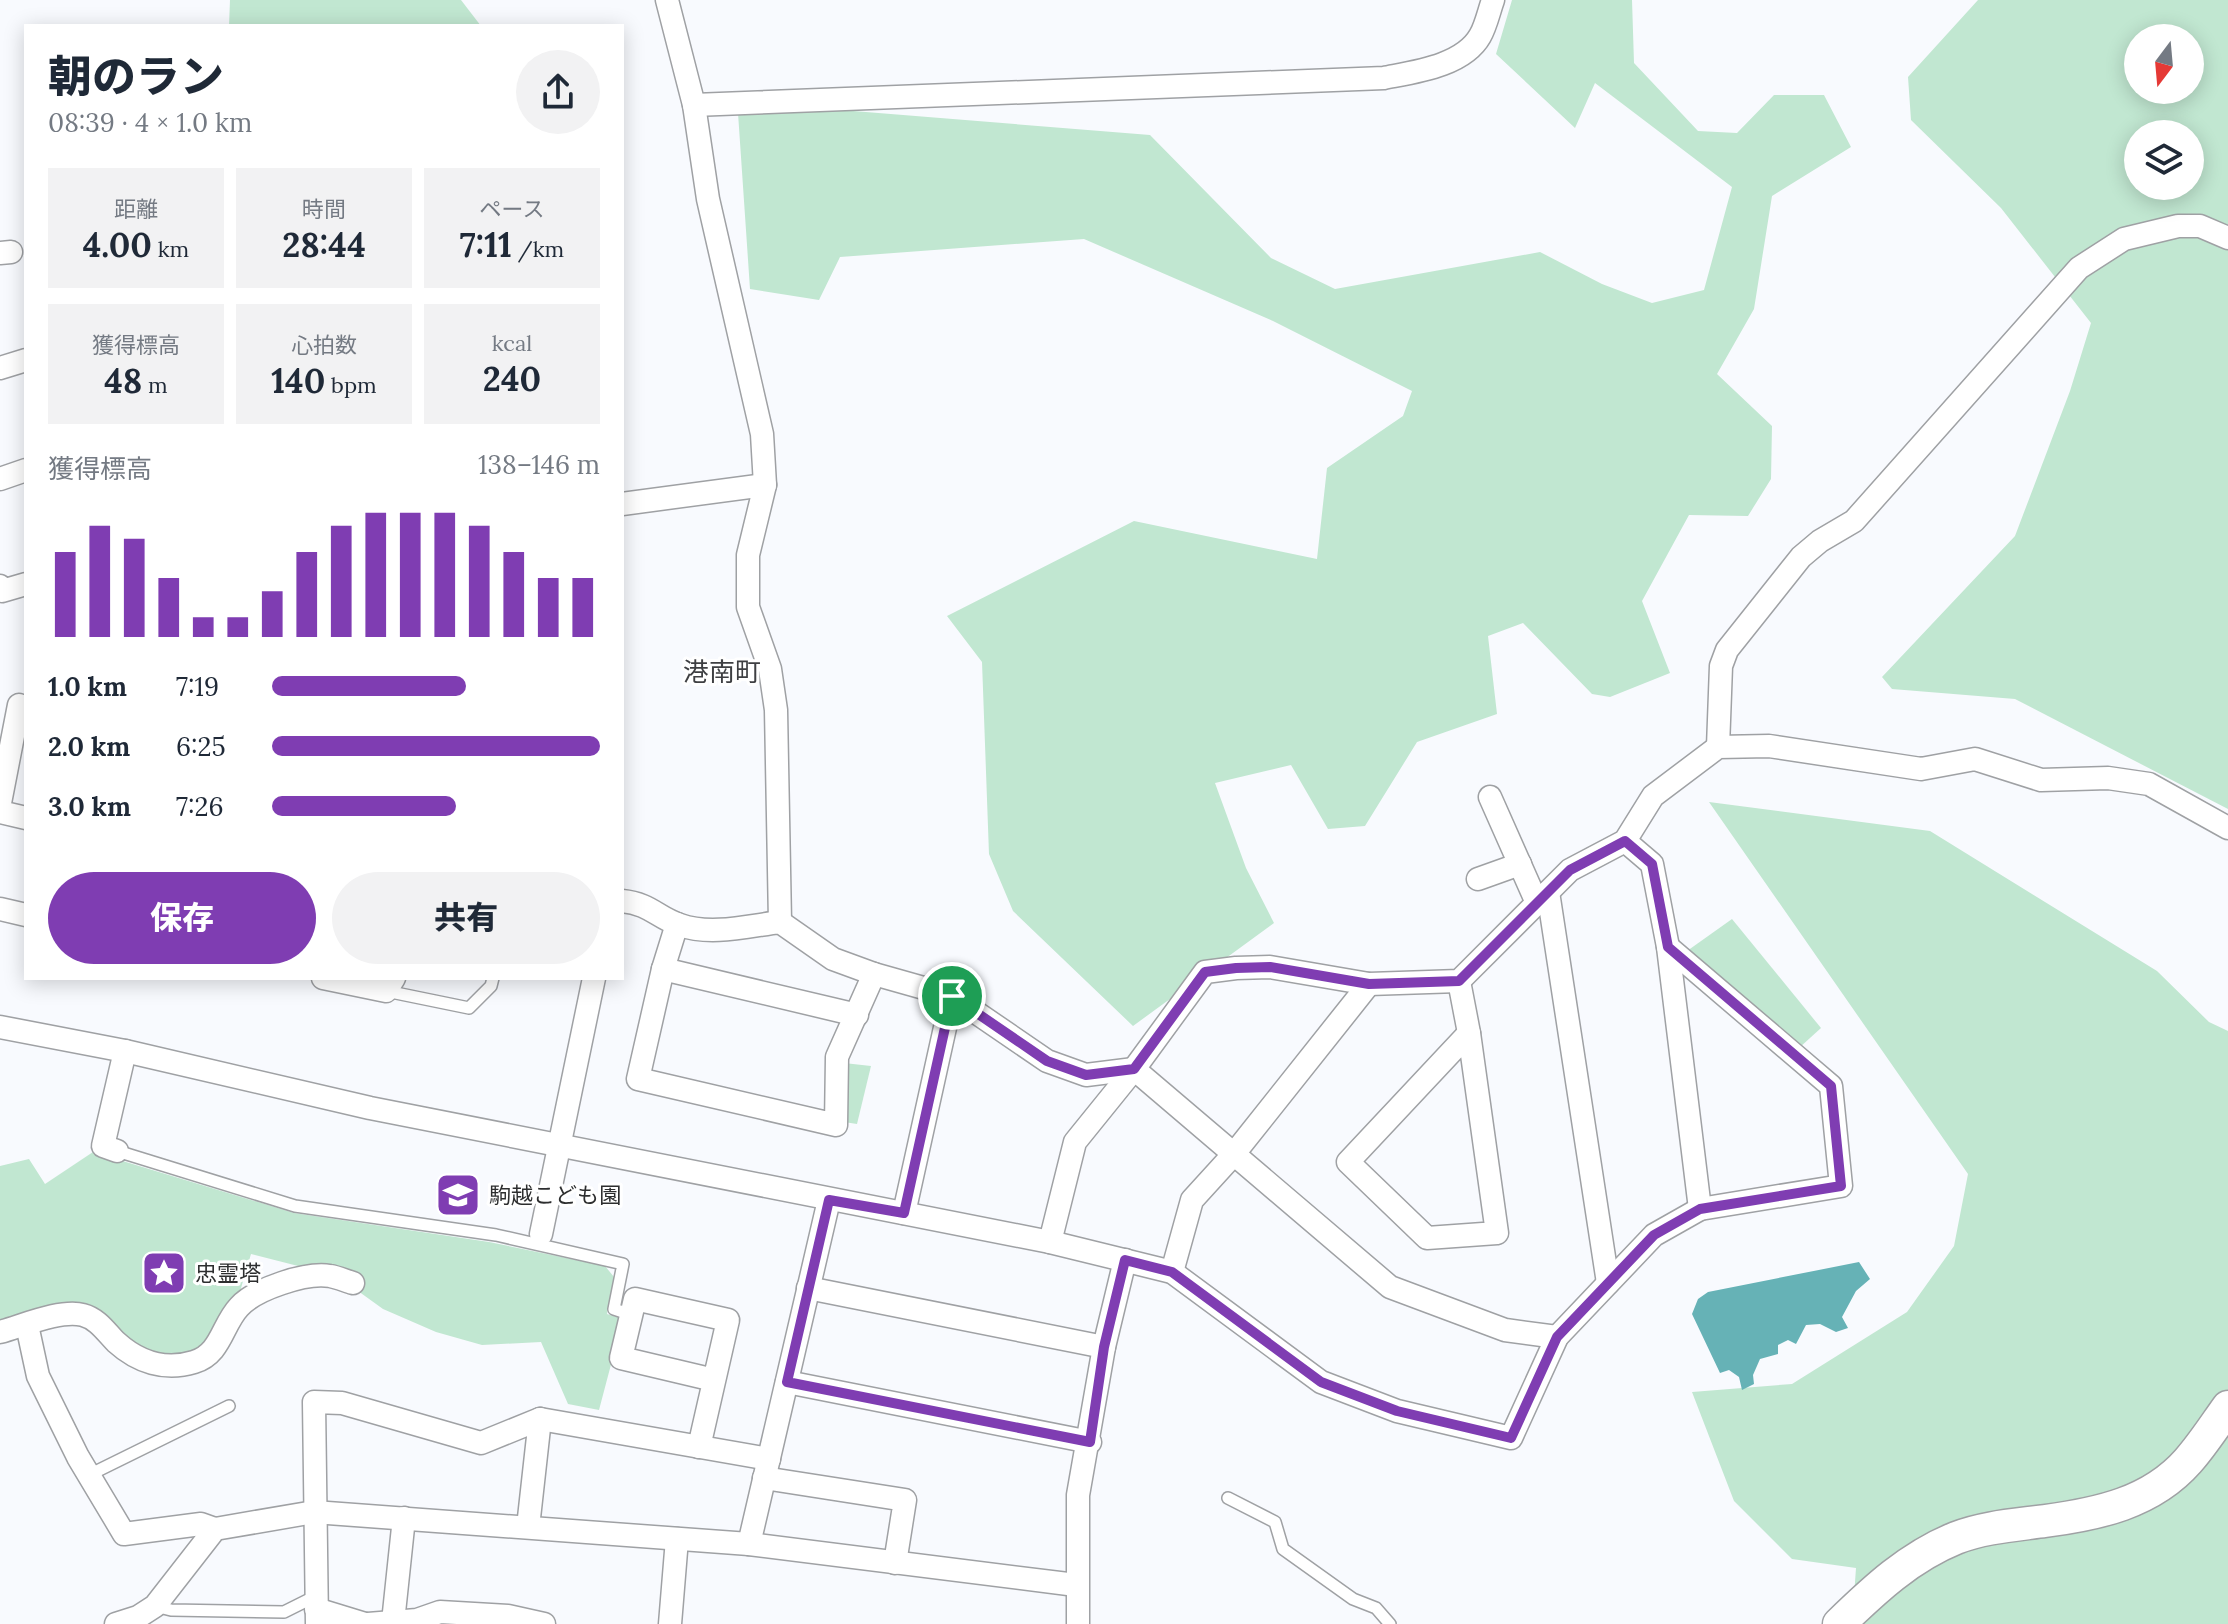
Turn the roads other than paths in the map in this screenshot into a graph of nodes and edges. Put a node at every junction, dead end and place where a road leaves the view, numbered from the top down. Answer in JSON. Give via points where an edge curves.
{"nodes":[{"id":1,"x":667,"y":0,"type":"edge"},
{"id":2,"x":1493,"y":0,"type":"edge"},
{"id":3,"x":694,"y":105,"type":"junction"},
{"id":4,"x":2228,"y":238,"type":"edge"},
{"id":5,"x":24,"y":361,"type":"edge"},
{"id":6,"x":0,"y":368,"type":"edge"},
{"id":7,"x":24,"y":471,"type":"edge"},
{"id":8,"x":0,"y":479,"type":"edge"},
{"id":9,"x":765,"y":485,"type":"junction"},
{"id":10,"x":624,"y":504,"type":"edge"},
{"id":11,"x":24,"y":585,"type":"edge"},
{"id":12,"x":0,"y":586,"type":"edge"},
{"id":13,"x":15,"y":704,"type":"edge"},
{"id":14,"x":1718,"y":747,"type":"junction"},
{"id":15,"x":1490,"y":797,"type":"dead end"},
{"id":16,"x":0,"y":803,"type":"edge"},
{"id":17,"x":0,"y":812,"type":"edge"},
{"id":18,"x":24,"y":818,"type":"edge"},
{"id":19,"x":2228,"y":828,"type":"edge"},
{"id":20,"x":1625,"y":841,"type":"junction"},
{"id":21,"x":1520,"y":864,"type":"junction"},
{"id":22,"x":1478,"y":879,"type":"dead end"},
{"id":23,"x":1543,"y":897,"type":"junction"},
{"id":24,"x":624,"y":901,"type":"edge"},
{"id":25,"x":0,"y":909,"type":"edge"},
{"id":26,"x":24,"y":915,"type":"edge"},
{"id":27,"x":780,"y":922,"type":"junction"},
{"id":28,"x":677,"y":924,"type":"junction"},
{"id":29,"x":1668,"y":947,"type":"junction"},
{"id":30,"x":663,"y":969,"type":"junction"},
{"id":31,"x":874,"y":974,"type":"junction"},
{"id":32,"x":342,"y":980,"type":"edge"},
{"id":33,"x":492,"y":980,"type":"edge"},
{"id":34,"x":594,"y":980,"type":"edge"},
{"id":35,"x":1459,"y":981,"type":"junction"},
{"id":36,"x":1369,"y":984,"type":"junction"},
{"id":37,"x":390,"y":985,"type":"edge"},
{"id":38,"x":952,"y":996,"type":"junction"},
{"id":39,"x":857,"y":1015,"type":"junction"},
{"id":40,"x":0,"y":1027,"type":"edge"},
{"id":41,"x":1469,"y":1033,"type":"junction"},
{"id":42,"x":125,"y":1051,"type":"junction"},
{"id":43,"x":1134,"y":1069,"type":"junction"},
{"id":44,"x":559,"y":1147,"type":"junction"},
{"id":45,"x":117,"y":1151,"type":"joint"},
{"id":46,"x":1233,"y":1155,"type":"junction"},
{"id":47,"x":829,"y":1200,"type":"junction"},
{"id":48,"x":1700,"y":1209,"type":"junction"},
{"id":49,"x":904,"y":1213,"type":"junction"},
{"id":50,"x":541,"y":1234,"type":"dead end"},
{"id":51,"x":1050,"y":1242,"type":"junction"},
{"id":52,"x":1125,"y":1260,"type":"junction"},
{"id":53,"x":1172,"y":1272,"type":"junction"},
{"id":54,"x":353,"y":1283,"type":"dead end"},
{"id":55,"x":1608,"y":1283,"type":"junction"},
{"id":56,"x":808,"y":1288,"type":"junction"},
{"id":57,"x":627,"y":1312,"type":"junction"},
{"id":58,"x":27,"y":1325,"type":"junction"},
{"id":59,"x":0,"y":1332,"type":"edge"},
{"id":60,"x":1557,"y":1337,"type":"junction"},
{"id":61,"x":1104,"y":1347,"type":"junction"},
{"id":62,"x":714,"y":1380,"type":"junction"},
{"id":63,"x":787,"y":1382,"type":"junction"},
{"id":64,"x":229,"y":1406,"type":"dead end"},
{"id":65,"x":2228,"y":1407,"type":"edge"},
{"id":66,"x":540,"y":1419,"type":"junction"},
{"id":67,"x":1090,"y":1442,"type":"junction"},
{"id":68,"x":699,"y":1447,"type":"junction"},
{"id":69,"x":767,"y":1469,"type":"junction"},
{"id":70,"x":89,"y":1475,"type":"junction"},
{"id":71,"x":1228,"y":1498,"type":"dead end"},
{"id":72,"x":314,"y":1512,"type":"junction"},
{"id":73,"x":404,"y":1518,"type":"junction"},
{"id":74,"x":528,"y":1527,"type":"junction"},
{"id":75,"x":215,"y":1529,"type":"junction"},
{"id":76,"x":677,"y":1539,"type":"junction"},
{"id":77,"x":749,"y":1544,"type":"junction"},
{"id":78,"x":895,"y":1563,"type":"junction"},
{"id":79,"x":1076,"y":1585,"type":"junction"},
{"id":80,"x":316,"y":1610,"type":"edge"},
{"id":81,"x":149,"y":1614,"type":"edge"},
{"id":82,"x":393,"y":1622,"type":"junction"},
{"id":83,"x":116,"y":1624,"type":"edge"},
{"id":84,"x":366,"y":1624,"type":"edge"},
{"id":85,"x":544,"y":1624,"type":"edge"},
{"id":86,"x":670,"y":1624,"type":"edge"},
{"id":87,"x":1078,"y":1624,"type":"edge"},
{"id":88,"x":1390,"y":1624,"type":"edge"},
{"id":89,"x":1839,"y":1624,"type":"edge"}],
"edges":[{"from":1,"to":3,"type":"street"},
{"from":2,"to":3,"type":"street","via":[[1480,37],[1469,48],[1443,65],[1384,78]]},
{"from":3,"to":9,"type":"street","via":[[708,199],[762,434]]},
{"from":4,"to":14,"type":"street","via":[[2200,226],[2178,226],[2124,239],[2079,268],[1854,521],[1801,557],[1727,650],[1721,666]]},
{"from":5,"to":6,"type":"street"},
{"from":7,"to":8,"type":"street"},
{"from":9,"to":10,"type":"street"},
{"from":9,"to":27,"type":"street","via":[[748,555],[748,607],[770,669],[776,710]]},
{"from":11,"to":12,"type":"street","via":[[2,591]]},
{"from":13,"to":16,"type":"street"},
{"from":14,"to":19,"type":"street","via":[[1769,746],[1921,769],[1975,759],[2041,780],[2108,778],[2149,784]]},
{"from":14,"to":20,"type":"street","via":[[1653,796]]},
{"from":15,"to":21,"type":"street"},
{"from":17,"to":18,"type":"street"},
{"from":20,"to":23,"type":"street","via":[[1570,870]]},
{"from":20,"to":29,"type":"street","via":[[1652,864]]},
{"from":21,"to":22,"type":"street"},
{"from":21,"to":23,"type":"street"},
{"from":23,"to":35,"type":"street"},
{"from":23,"to":55,"type":"street"},
{"from":24,"to":28,"type":"street","via":[[640,903]]},
{"from":25,"to":26,"type":"street"},
{"from":27,"to":28,"type":"street","via":[[701,931]]},
{"from":27,"to":31,"type":"street","via":[[833,959]]},
{"from":28,"to":30,"type":"street"},
{"from":29,"to":48,"type":"street"},
{"from":29,"to":48,"type":"street","via":[[1831,1086],[1841,1186]]},
{"from":30,"to":39,"type":"street"},
{"from":30,"to":39,"type":"street","via":[[638,1079],[836,1125],[837,1057]]},
{"from":31,"to":38,"type":"street"},
{"from":31,"to":39,"type":"street"},
{"from":32,"to":37,"type":"street"},
{"from":33,"to":37,"type":"lane","via":[[469,1008]]},
{"from":34,"to":44,"type":"street"},
{"from":35,"to":36,"type":"street"},
{"from":35,"to":41,"type":"street"},
{"from":36,"to":43,"type":"street","via":[[1270,967],[1205,972]]},
{"from":36,"to":46,"type":"street"},
{"from":38,"to":43,"type":"street","via":[[1047,1061],[1086,1075]]},
{"from":38,"to":49,"type":"street"},
{"from":40,"to":42,"type":"street"},
{"from":41,"to":41,"type":"street","via":[[1497,1233],[1427,1238],[1348,1162]]},
{"from":42,"to":44,"type":"street"},
{"from":42,"to":45,"type":"street","via":[[103,1146]]},
{"from":43,"to":46,"type":"street"},
{"from":43,"to":51,"type":"street","via":[[1075,1142]]},
{"from":44,"to":47,"type":"street"},
{"from":44,"to":50,"type":"street"},
{"from":45,"to":57,"type":"lane","via":[[295,1206],[451,1227],[623,1264],[614,1309]]},
{"from":46,"to":53,"type":"street","via":[[1192,1200]]},
{"from":46,"to":60,"type":"street","via":[[1390,1287],[1505,1330]]},
{"from":47,"to":49,"type":"street"},
{"from":47,"to":56,"type":"street"},
{"from":48,"to":55,"type":"street","via":[[1654,1235]]},
{"from":49,"to":51,"type":"street"},
{"from":51,"to":52,"type":"street"},
{"from":52,"to":53,"type":"street"},
{"from":52,"to":61,"type":"street"},
{"from":53,"to":60,"type":"street","via":[[1321,1382],[1397,1411],[1511,1438]]},
{"from":54,"to":58,"type":"street","via":[[308,1276],[265,1290],[240,1305],[214,1351],[176,1367],[135,1357],[82,1314]]},
{"from":55,"to":60,"type":"street"},
{"from":56,"to":61,"type":"street"},
{"from":56,"to":63,"type":"street"},
{"from":57,"to":62,"type":"street","via":[[621,1358]]},
{"from":57,"to":62,"type":"street","via":[[635,1299],[728,1320]]},
{"from":58,"to":59,"type":"street"},
{"from":58,"to":70,"type":"street","via":[[38,1376]]},
{"from":61,"to":67,"type":"street"},
{"from":62,"to":68,"type":"street"},
{"from":63,"to":67,"type":"street"},
{"from":63,"to":69,"type":"street"},
{"from":64,"to":70,"type":"lane"},
{"from":65,"to":89,"type":"street","via":[[2188,1461],[2150,1493],[2102,1512],[1959,1536],[1895,1572]]},
{"from":66,"to":68,"type":"street"},
{"from":66,"to":72,"type":"street","via":[[481,1443],[342,1403],[314,1402]]},
{"from":66,"to":74,"type":"street"},
{"from":67,"to":79,"type":"street","via":[[1078,1495]]},
{"from":68,"to":69,"type":"street"},
{"from":69,"to":77,"type":"street"},
{"from":69,"to":78,"type":"street","via":[[905,1500]]},
{"from":70,"to":75,"type":"street","via":[[124,1534],[201,1524]]},
{"from":71,"to":88,"type":"lane","via":[[1275,1522],[1283,1549],[1353,1599],[1376,1608]]},
{"from":72,"to":73,"type":"street"},
{"from":72,"to":75,"type":"street"},
{"from":72,"to":80,"type":"street"},
{"from":73,"to":74,"type":"street"},
{"from":73,"to":82,"type":"street"},
{"from":74,"to":76,"type":"street"},
{"from":75,"to":81,"type":"street"},
{"from":76,"to":77,"type":"street"},
{"from":76,"to":86,"type":"street"},
{"from":77,"to":78,"type":"street"},
{"from":78,"to":79,"type":"street"},
{"from":79,"to":87,"type":"street"},
{"from":80,"to":81,"type":"lane"},
{"from":80,"to":84,"type":"street"},
{"from":81,"to":83,"type":"street"},
{"from":82,"to":84,"type":"street"},
{"from":82,"to":85,"type":"street","via":[[440,1612]]}]}
